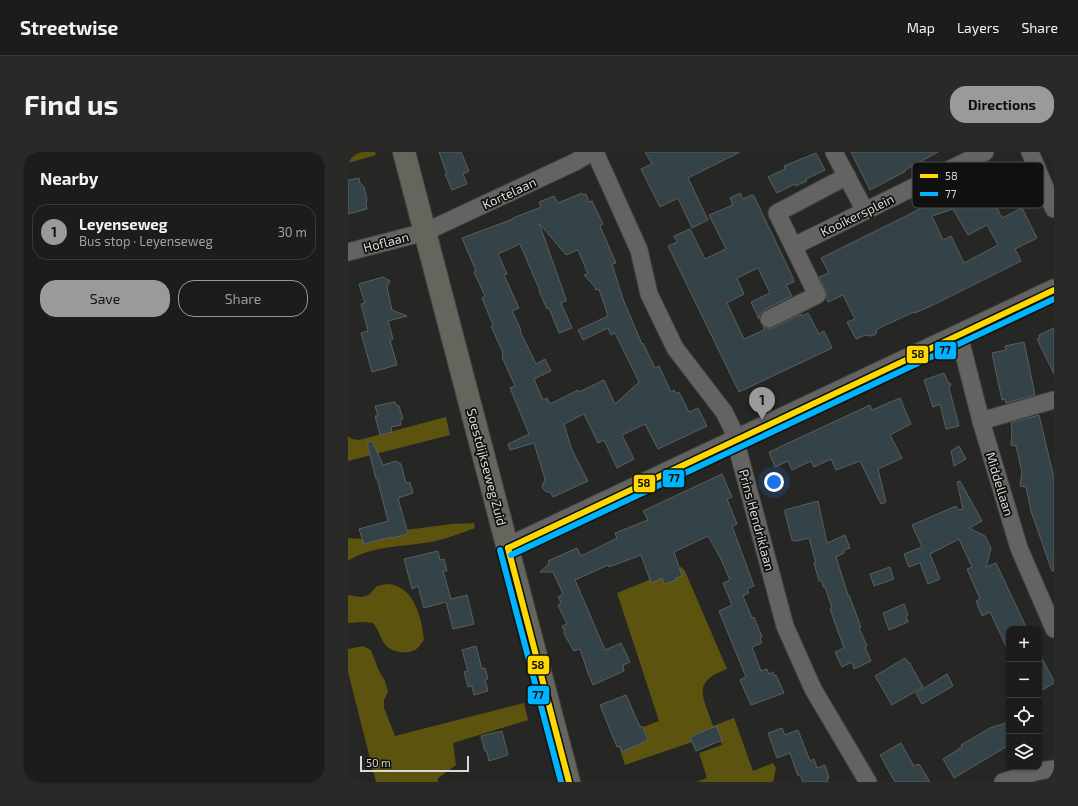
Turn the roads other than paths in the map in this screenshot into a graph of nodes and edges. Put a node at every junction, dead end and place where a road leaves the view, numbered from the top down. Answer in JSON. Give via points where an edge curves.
{"nodes":[{"id":1,"x":404,"y":152,"type":"edge"},
{"id":2,"x":592,"y":152,"type":"edge"},
{"id":3,"x":595,"y":152,"type":"edge"},
{"id":4,"x":834,"y":152,"type":"edge"},
{"id":5,"x":985,"y":152,"type":"edge"},
{"id":6,"x":1030,"y":152,"type":"edge"},
{"id":7,"x":965,"y":162,"type":"edge"},
{"id":8,"x":1034,"y":162,"type":"edge"},
{"id":9,"x":846,"y":176,"type":"junction"},
{"id":10,"x":1044,"y":185,"type":"edge"},
{"id":11,"x":912,"y":188,"type":"edge"},
{"id":12,"x":1054,"y":209,"type":"edge"},
{"id":13,"x":865,"y":211,"type":"junction"},
{"id":14,"x":425,"y":232,"type":"junction"},
{"id":15,"x":794,"y":246,"type":"junction"},
{"id":16,"x":348,"y":252,"type":"edge"},
{"id":17,"x":1054,"y":290,"type":"edge"},
{"id":18,"x":769,"y":320,"type":"dead end"},
{"id":19,"x":959,"y":335,"type":"junction"},
{"id":20,"x":1054,"y":400,"type":"edge"},
{"id":21,"x":981,"y":421,"type":"junction"},
{"id":22,"x":734,"y":434,"type":"junction"},
{"id":23,"x":508,"y":548,"type":"junction"},
{"id":24,"x":1054,"y":629,"type":"edge"},
{"id":25,"x":1054,"y":769,"type":"edge"},
{"id":26,"x":569,"y":782,"type":"edge"},
{"id":27,"x":868,"y":782,"type":"edge"},
{"id":28,"x":1004,"y":782,"type":"edge"}],
"edges":[{"from":1,"to":14,"type":"main road","name":"Soestdijkseweg Zuid"},
{"from":2,"to":14,"type":"street","name":"Kortelaan"},
{"from":3,"to":22,"type":"street","name":"Prins Hendriklaan","via":[[639,250],[649,294],[675,348],[724,412]]},
{"from":4,"to":9,"type":"street"},
{"from":5,"to":7,"type":"street","name":"Kooikersplein"},
{"from":6,"to":8,"type":"street"},
{"from":9,"to":13,"type":"street"},
{"from":9,"to":15,"type":"street","via":[[778,213]]},
{"from":10,"to":12,"type":"street"},
{"from":11,"to":13,"type":"street","name":"Kooikersplein"},
{"from":13,"to":15,"type":"street","name":"Kooikersplein"},
{"from":14,"to":16,"type":"street","name":"Hoflaan"},
{"from":14,"to":23,"type":"main road","name":"Soestdijkseweg Zuid"},
{"from":15,"to":18,"type":"street","via":[[817,295]]},
{"from":17,"to":19,"type":"street"},
{"from":19,"to":21,"type":"street","name":"Middellaan"},
{"from":19,"to":22,"type":"street"},
{"from":20,"to":21,"type":"street"},
{"from":21,"to":24,"type":"street","name":"Middellaan","via":[[1019,548]]},
{"from":22,"to":23,"type":"street"},
{"from":22,"to":27,"type":"street","name":"Prins Hendriklaan","via":[[785,626],[813,689]]},
{"from":23,"to":26,"type":"main road","name":"Soestdijkseweg Zuid"},
{"from":25,"to":28,"type":"street"}]}
